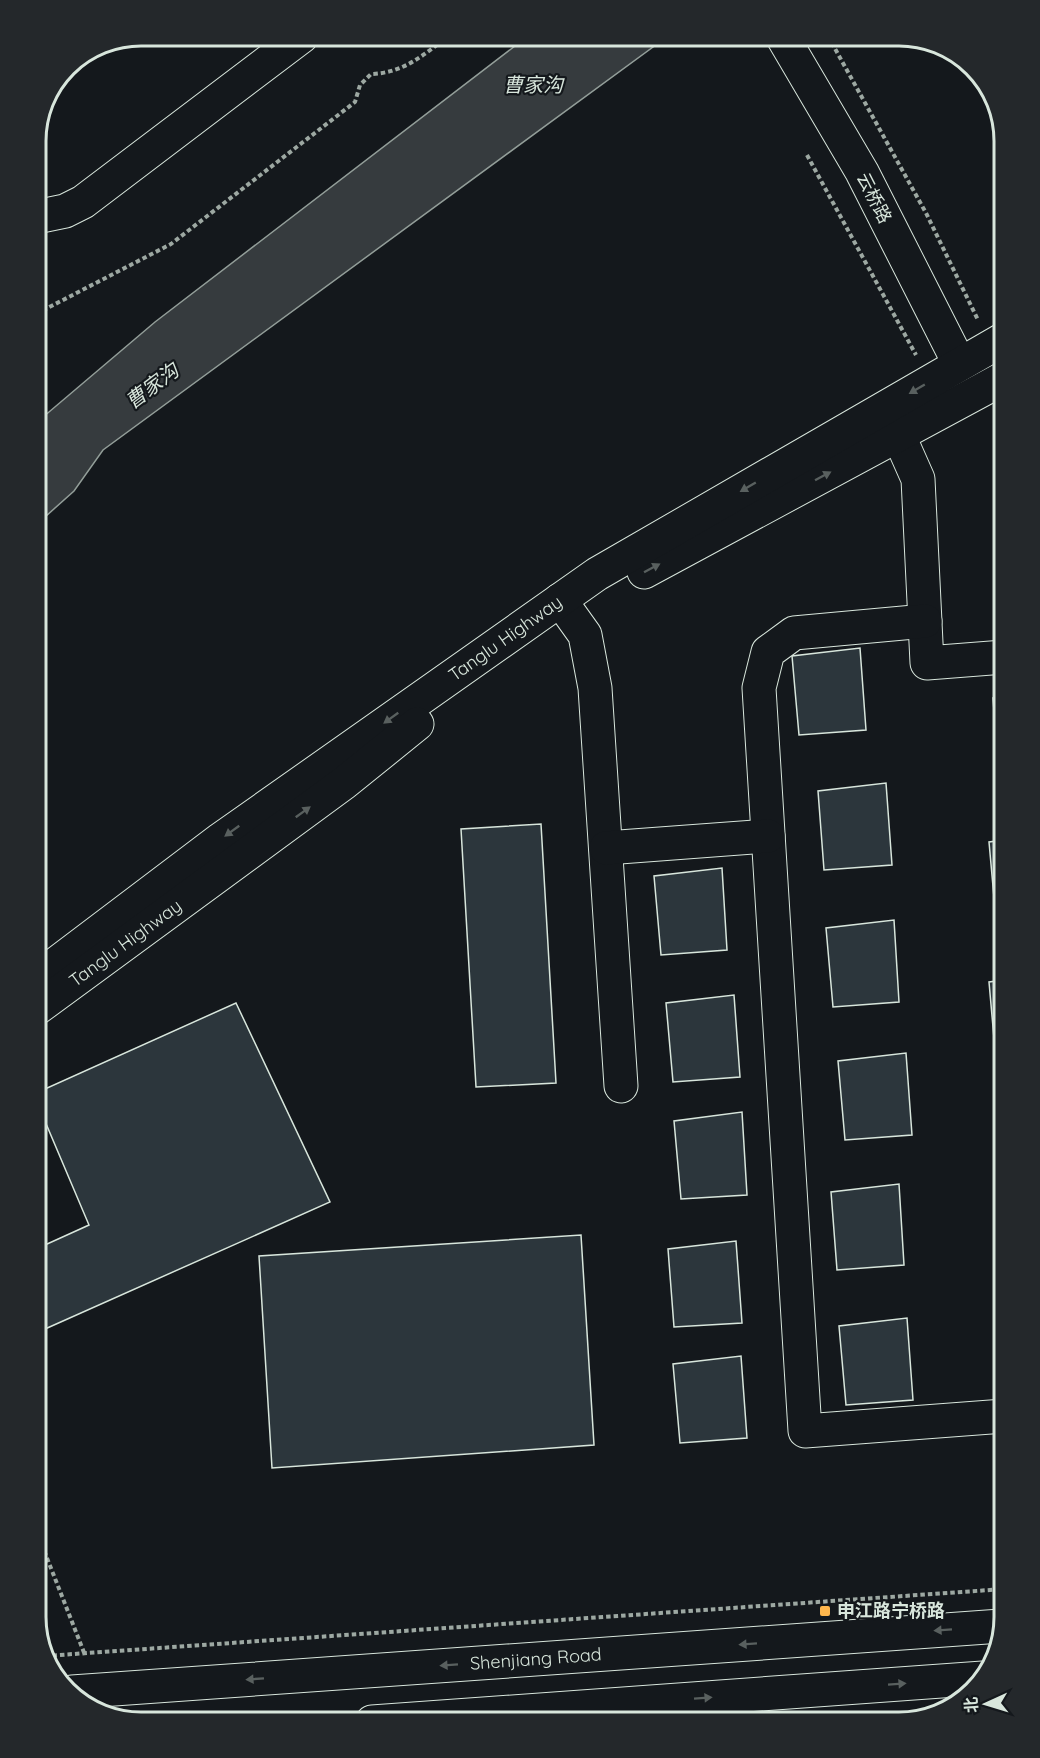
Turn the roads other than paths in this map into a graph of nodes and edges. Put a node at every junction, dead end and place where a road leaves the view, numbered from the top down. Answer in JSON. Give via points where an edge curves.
{"nodes":[{"id":1,"x":289,"y":46,"type":"edge"},
{"id":2,"x":789,"y":47,"type":"edge"},
{"id":3,"x":47,"y":215,"type":"edge"},
{"id":4,"x":994,"y":344,"type":"edge"},
{"id":5,"x":959,"y":363,"type":"junction"},
{"id":6,"x":994,"y":382,"type":"edge"},
{"id":7,"x":892,"y":421,"type":"junction"},
{"id":8,"x":566,"y":608,"type":"junction"},
{"id":9,"x":925,"y":621,"type":"junction"},
{"id":10,"x":994,"y":658,"type":"edge"},
{"id":11,"x":768,"y":836,"type":"junction"},
{"id":12,"x":606,"y":848,"type":"junction"},
{"id":13,"x":46,"y":971,"type":"edge"},
{"id":14,"x":46,"y":1000,"type":"edge"},
{"id":15,"x":621,"y":1086,"type":"dead end"},
{"id":16,"x":994,"y":1417,"type":"edge"},
{"id":17,"x":993,"y":1627,"type":"edge"},
{"id":18,"x":956,"y":1680,"type":"edge"},
{"id":19,"x":83,"y":1691,"type":"edge"},
{"id":20,"x":518,"y":1712,"type":"edge"}],
"edges":[{"from":1,"to":3,"type":"main road","via":[[83,202]]},
{"from":2,"to":5,"type":"main road","name":"云桥路","via":[[862,172]]},
{"from":4,"to":5,"type":"main road","name":"Tanglu Highway"},
{"from":5,"to":7,"type":"main road","name":"Tanglu Highway","one_way":true},
{"from":6,"to":7,"type":"main road","name":"Tanglu Highway"},
{"from":7,"to":8,"type":"main road","name":"Tanglu Highway","via":[[611,590]]},
{"from":7,"to":9,"type":"main road","via":[[918,478]]},
{"from":8,"to":12,"type":"main road","via":[[585,635],[595,688]]},
{"from":8,"to":13,"type":"main road","name":"Tanglu Highway","one_way":true,"via":[[221,839]]},
{"from":14,"to":8,"type":"main road","name":"Tanglu Highway","one_way":true,"via":[[344,783]]},
{"from":9,"to":10,"type":"main road","via":[[927,663]]},
{"from":9,"to":11,"type":"main road","via":[[794,633],[768,652],[759,688]]},
{"from":11,"to":12,"type":"main road"},
{"from":11,"to":16,"type":"main road","via":[[805,1431]]},
{"from":12,"to":15,"type":"main road"},
{"from":17,"to":19,"type":"main road","name":"Shenjiang Road","one_way":true},
{"from":20,"to":18,"type":"main road","one_way":true}]}
